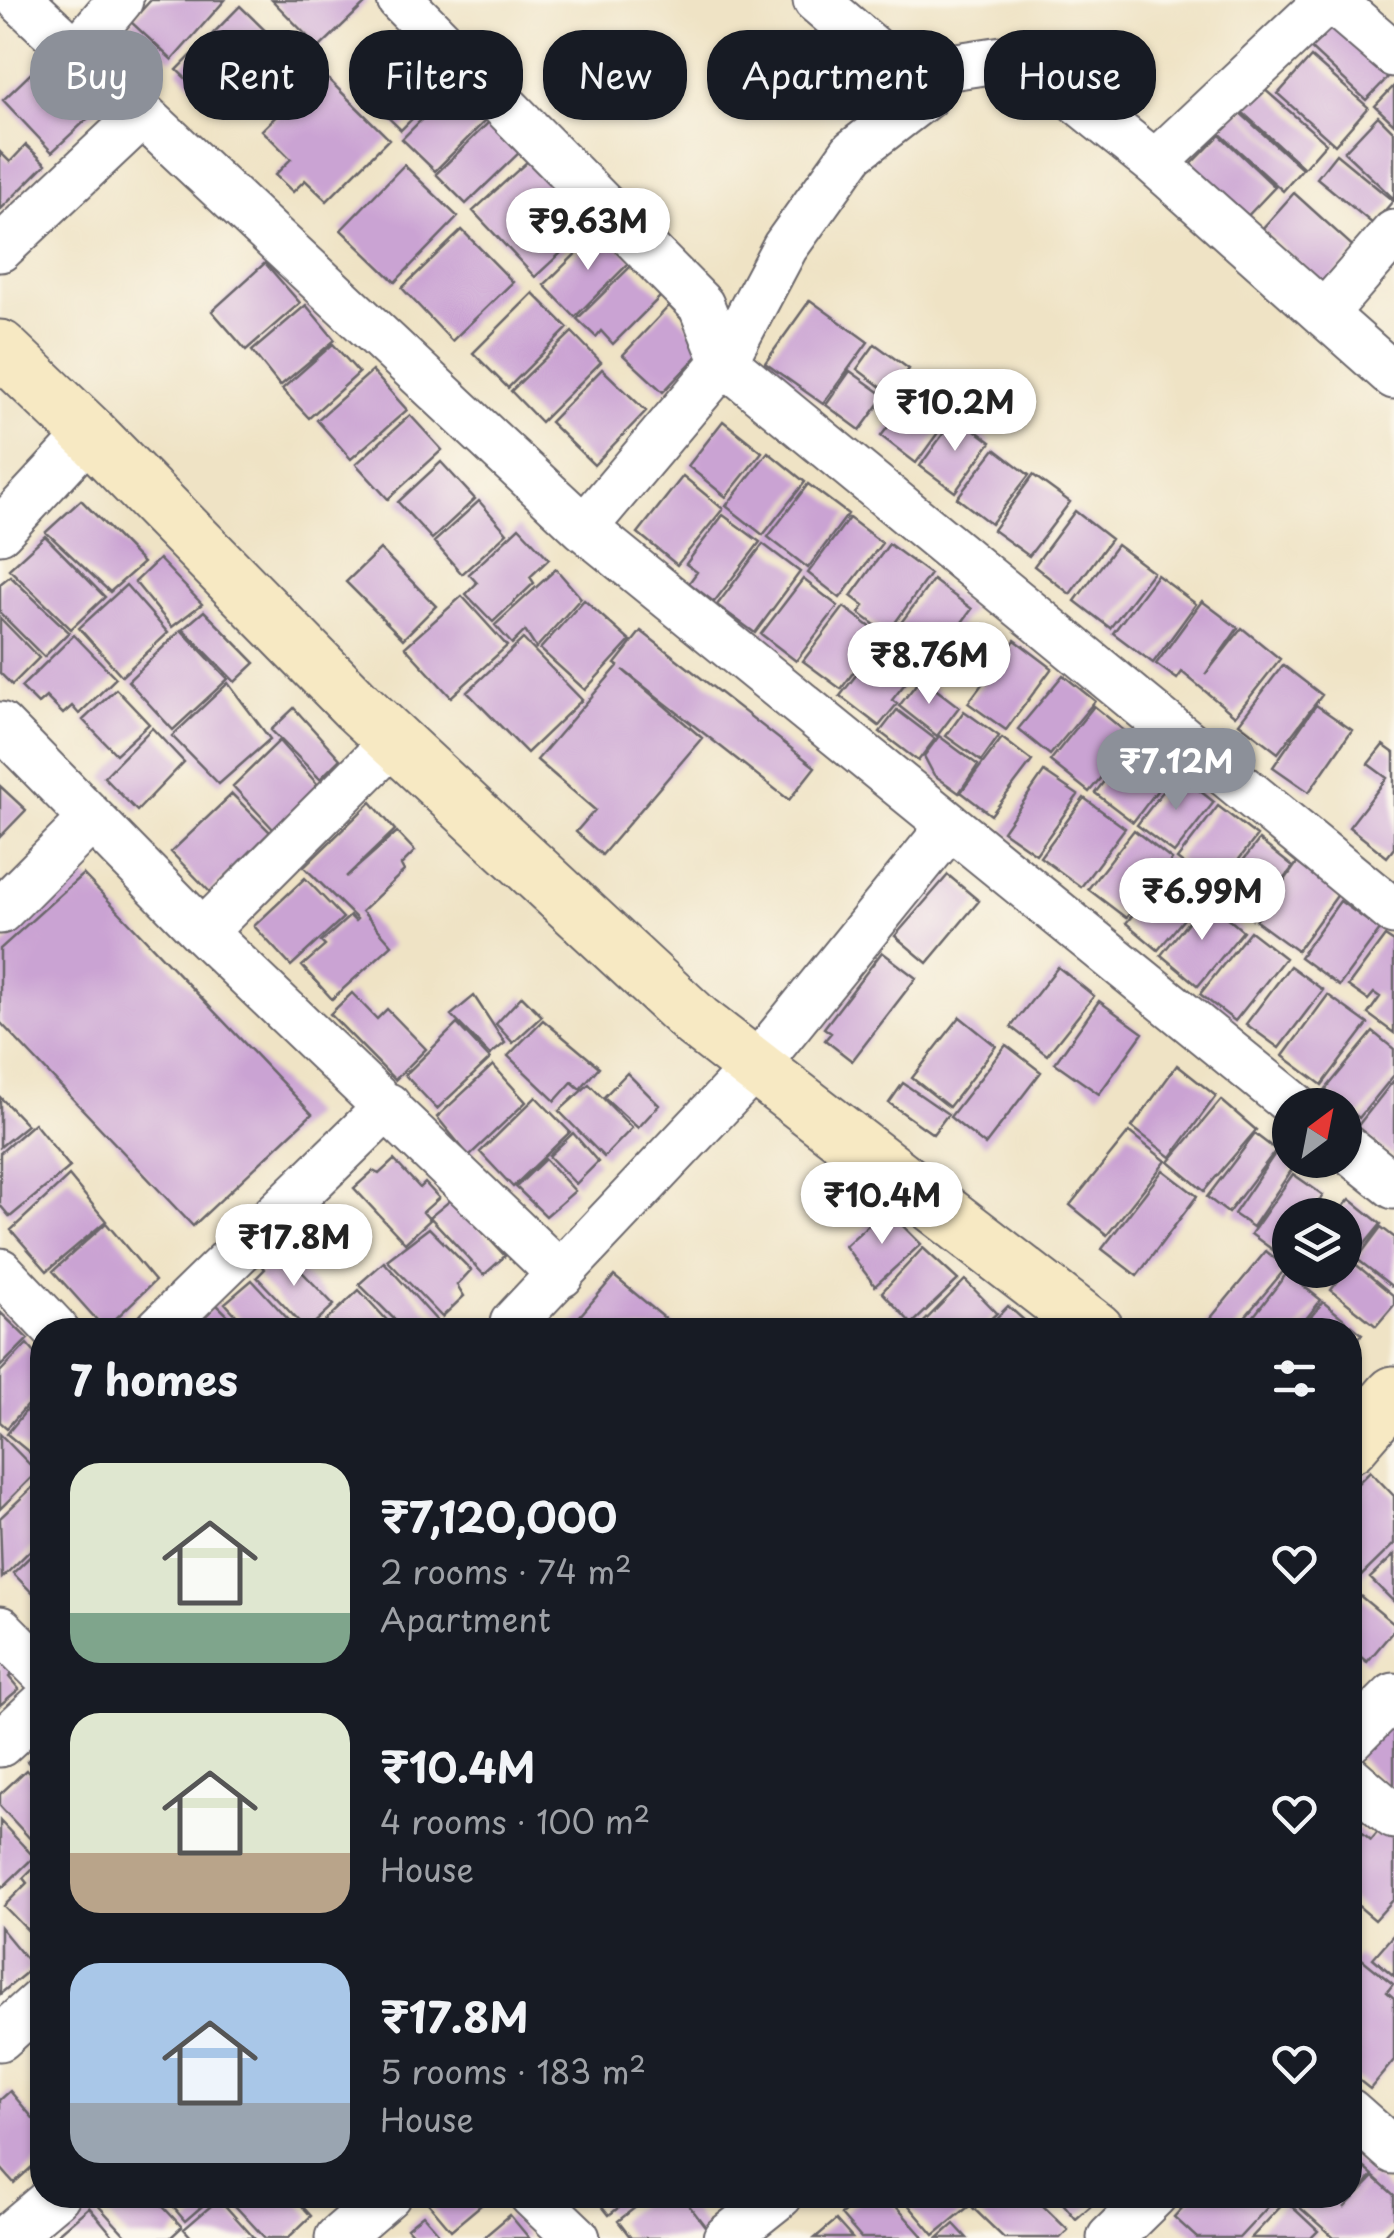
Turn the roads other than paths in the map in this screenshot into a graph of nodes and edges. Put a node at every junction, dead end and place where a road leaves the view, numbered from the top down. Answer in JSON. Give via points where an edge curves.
{"nodes":[{"id":1,"x":20,"y":0,"type":"edge"},
{"id":2,"x":120,"y":0,"type":"edge"},
{"id":3,"x":816,"y":0,"type":"edge"},
{"id":4,"x":1330,"y":0,"type":"edge"},
{"id":5,"x":422,"y":8,"type":"edge"},
{"id":6,"x":51,"y":30,"type":"edge"},
{"id":7,"x":95,"y":30,"type":"edge"},
{"id":8,"x":851,"y":30,"type":"edge"},
{"id":9,"x":1394,"y":54,"type":"edge"},
{"id":10,"x":964,"y":65,"type":"edge"},
{"id":11,"x":136,"y":120,"type":"edge"},
{"id":12,"x":144,"y":120,"type":"edge"},
{"id":13,"x":894,"y":120,"type":"edge"},
{"id":14,"x":1155,"y":163,"type":"junction"},
{"id":15,"x":1394,"y":234,"type":"edge"},
{"id":16,"x":0,"y":249,"type":"edge"},
{"id":17,"x":1324,"y":314,"type":"junction"},
{"id":18,"x":0,"y":348,"type":"edge"},
{"id":19,"x":724,"y":362,"type":"junction"},
{"id":20,"x":1394,"y":376,"type":"edge"},
{"id":21,"x":90,"y":434,"type":"junction"},
{"id":22,"x":584,"y":528,"type":"junction"},
{"id":23,"x":0,"y":531,"type":"edge"},
{"id":24,"x":0,"y":725,"type":"edge"},
{"id":25,"x":395,"y":740,"type":"junction"},
{"id":26,"x":92,"y":819,"type":"junction"},
{"id":27,"x":950,"y":826,"type":"junction"},
{"id":28,"x":0,"y":911,"type":"edge"},
{"id":29,"x":1394,"y":912,"type":"edge"},
{"id":30,"x":204,"y":932,"type":"junction"},
{"id":31,"x":755,"y":1066,"type":"junction"},
{"id":32,"x":1273,"y":1088,"type":"edge"},
{"id":33,"x":388,"y":1106,"type":"junction"},
{"id":34,"x":1362,"y":1160,"type":"edge"},
{"id":35,"x":1394,"y":1186,"type":"edge"},
{"id":36,"x":0,"y":1271,"type":"edge"},
{"id":37,"x":561,"y":1275,"type":"junction"},
{"id":38,"x":45,"y":1318,"type":"edge"},
{"id":39,"x":170,"y":1318,"type":"edge"},
{"id":40,"x":522,"y":1318,"type":"edge"},
{"id":41,"x":1080,"y":1318,"type":"edge"},
{"id":42,"x":1394,"y":1394,"type":"edge"},
{"id":43,"x":1362,"y":1432,"type":"edge"},
{"id":44,"x":0,"y":1628,"type":"edge"},
{"id":45,"x":30,"y":1659,"type":"edge"},
{"id":46,"x":1394,"y":1696,"type":"edge"},
{"id":47,"x":30,"y":1716,"type":"edge"},
{"id":48,"x":1362,"y":1728,"type":"edge"},
{"id":49,"x":0,"y":1744,"type":"edge"},
{"id":50,"x":1362,"y":1788,"type":"edge"},
{"id":51,"x":1394,"y":1816,"type":"edge"},
{"id":52,"x":30,"y":2011,"type":"edge"},
{"id":53,"x":0,"y":2038,"type":"edge"},
{"id":54,"x":1362,"y":2122,"type":"edge"},
{"id":55,"x":1394,"y":2150,"type":"edge"},
{"id":56,"x":40,"y":2208,"type":"edge"},
{"id":57,"x":373,"y":2208,"type":"edge"},
{"id":58,"x":545,"y":2208,"type":"edge"},
{"id":59,"x":764,"y":2208,"type":"edge"},
{"id":60,"x":1143,"y":2208,"type":"edge"},
{"id":61,"x":1120,"y":2235,"type":"edge"},
{"id":62,"x":4,"y":2236,"type":"edge"},
{"id":63,"x":338,"y":2238,"type":"edge"},
{"id":64,"x":576,"y":2238,"type":"edge"},
{"id":65,"x":726,"y":2238,"type":"edge"}],
"edges":[{"from":1,"to":6,"type":"street"},
{"from":2,"to":7,"type":"street"},
{"from":3,"to":8,"type":"street"},
{"from":4,"to":9,"type":"street"},
{"from":4,"to":14,"type":"street"},
{"from":5,"to":19,"type":"street","via":[[701,306]]},
{"from":10,"to":14,"type":"street","via":[[1022,56]]},
{"from":11,"to":16,"type":"street"},
{"from":12,"to":22,"type":"street"},
{"from":13,"to":19,"type":"street","via":[[853,152],[785,247]]},
{"from":14,"to":17,"type":"street"},
{"from":15,"to":17,"type":"street"},
{"from":17,"to":20,"type":"street"},
{"from":18,"to":21,"type":"street"},
{"from":19,"to":22,"type":"street"},
{"from":19,"to":29,"type":"street"},
{"from":21,"to":23,"type":"street"},
{"from":21,"to":25,"type":"street"},
{"from":22,"to":27,"type":"street"},
{"from":24,"to":26,"type":"street"},
{"from":25,"to":30,"type":"street"},
{"from":25,"to":31,"type":"street","via":[[697,1022]]},
{"from":26,"to":28,"type":"street"},
{"from":26,"to":30,"type":"street"},
{"from":27,"to":31,"type":"street"},
{"from":27,"to":32,"type":"street"},
{"from":30,"to":33,"type":"street"},
{"from":31,"to":37,"type":"street"},
{"from":31,"to":41,"type":"street"},
{"from":33,"to":37,"type":"street"},
{"from":33,"to":39,"type":"street"},
{"from":34,"to":35,"type":"street"},
{"from":36,"to":38,"type":"street"},
{"from":37,"to":40,"type":"street"},
{"from":42,"to":43,"type":"street"},
{"from":44,"to":45,"type":"street"},
{"from":46,"to":48,"type":"street"},
{"from":47,"to":49,"type":"street"},
{"from":50,"to":51,"type":"street"},
{"from":52,"to":53,"type":"street"},
{"from":54,"to":55,"type":"street"},
{"from":56,"to":62,"type":"street"},
{"from":57,"to":63,"type":"street"},
{"from":58,"to":64,"type":"street"},
{"from":59,"to":65,"type":"street"},
{"from":60,"to":61,"type":"street"}]}
